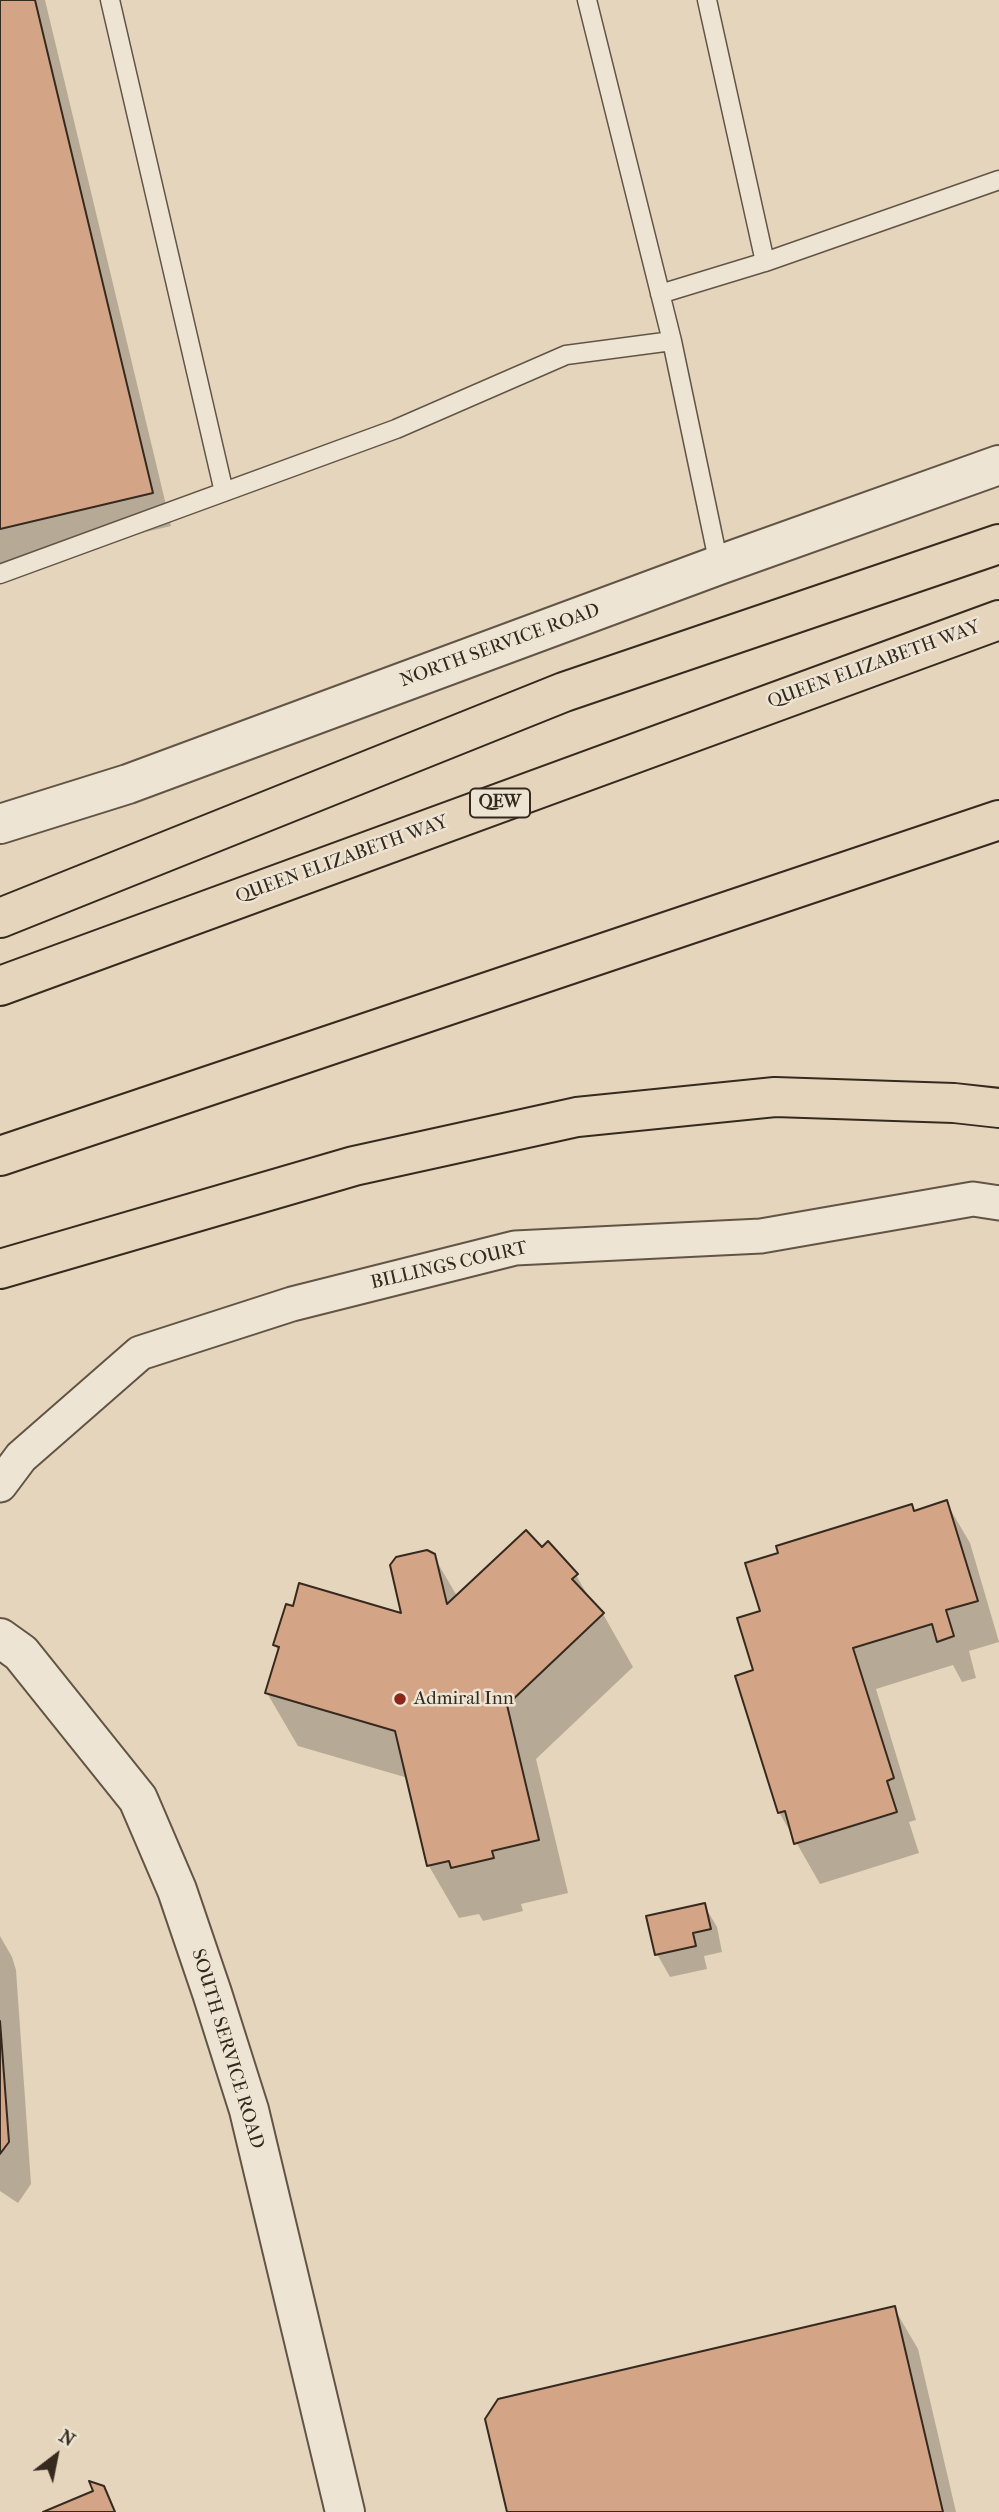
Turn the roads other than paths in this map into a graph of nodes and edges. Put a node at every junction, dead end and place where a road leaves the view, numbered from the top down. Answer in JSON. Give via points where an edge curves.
{"nodes":[{"id":1,"x":110,"y":0,"type":"edge"},
{"id":2,"x":587,"y":0,"type":"edge"},
{"id":3,"x":707,"y":0,"type":"edge"},
{"id":4,"x":999,"y":180,"type":"edge"},
{"id":5,"x":765,"y":262,"type":"junction"},
{"id":6,"x":660,"y":294,"type":"junction"},
{"id":7,"x":671,"y":341,"type":"junction"},
{"id":8,"x":999,"y":465,"type":"edge"},
{"id":9,"x":224,"y":492,"type":"junction"},
{"id":10,"x":999,"y":544,"type":"edge"},
{"id":11,"x":719,"y":565,"type":"junction"},
{"id":12,"x":0,"y":574,"type":"edge"},
{"id":13,"x":999,"y":620,"type":"edge"},
{"id":14,"x":999,"y":820,"type":"edge"},
{"id":15,"x":0,"y":824,"type":"edge"},
{"id":16,"x":0,"y":918,"type":"edge"},
{"id":17,"x":0,"y":986,"type":"edge"},
{"id":18,"x":999,"y":1108,"type":"edge"},
{"id":19,"x":0,"y":1156,"type":"edge"},
{"id":20,"x":999,"y":1203,"type":"edge"},
{"id":21,"x":0,"y":1269,"type":"edge"},
{"id":22,"x":0,"y":1485,"type":"edge"},
{"id":23,"x":0,"y":1638,"type":"edge"},
{"id":24,"x":345,"y":2512,"type":"edge"}],
"edges":[{"from":1,"to":9,"type":"lane"},
{"from":2,"to":6,"type":"lane"},
{"from":3,"to":5,"type":"lane"},
{"from":4,"to":5,"type":"lane"},
{"from":5,"to":6,"type":"lane"},
{"from":6,"to":7,"type":"lane"},
{"from":7,"to":9,"type":"lane","via":[[566,355],[396,429]]},
{"from":7,"to":11,"type":"lane"},
{"from":8,"to":11,"type":"street","name":"NORTH SERVICE ROAD"},
{"from":9,"to":12,"type":"lane"},
{"from":10,"to":16,"type":"highway","via":[[564,692]]},
{"from":11,"to":15,"type":"street","name":"NORTH SERVICE ROAD","via":[[128,784]]},
{"from":13,"to":17,"type":"highway","name":"QUEEN ELIZABETH WAY","number":"QEW"},
{"from":14,"to":19,"type":"highway"},
{"from":18,"to":21,"type":"highway","via":[[775,1097],[577,1117],[354,1166]]},
{"from":20,"to":22,"type":"street","name":"BILLINGS COURT","via":[[973,1199],[761,1236],[515,1248],[292,1304],[139,1353],[21,1457]]},
{"from":23,"to":24,"type":"street","name":"SOUTH SERVICE ROAD","via":[[21,1653],[138,1799],[177,1890],[248,2110]]}]}
